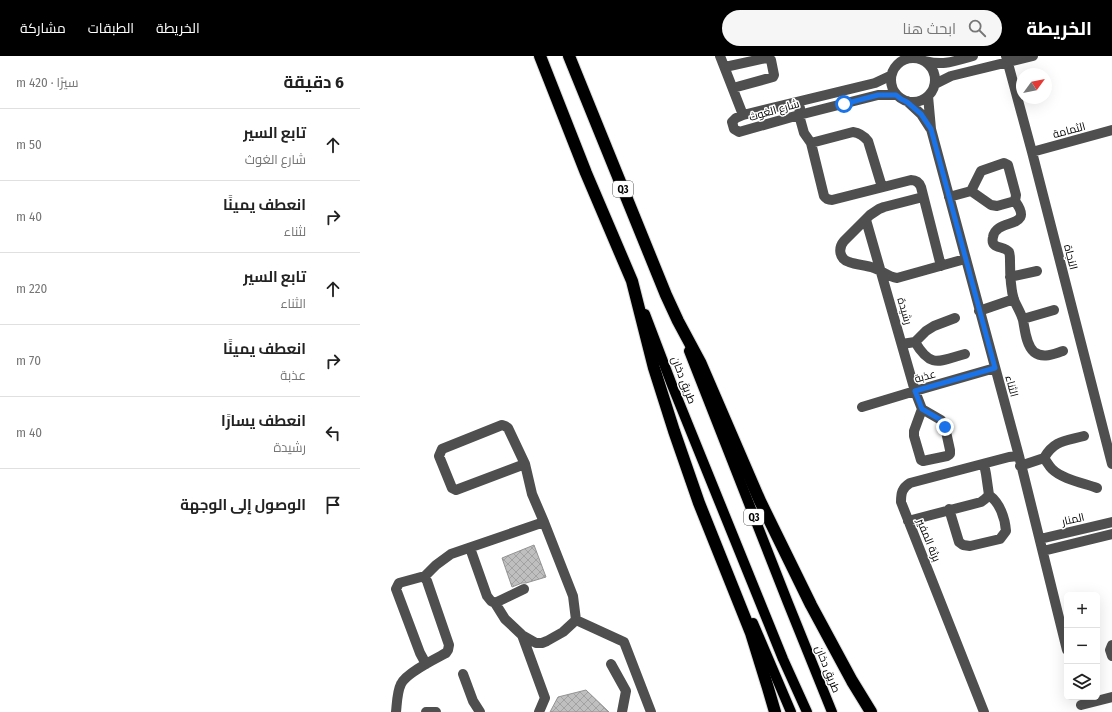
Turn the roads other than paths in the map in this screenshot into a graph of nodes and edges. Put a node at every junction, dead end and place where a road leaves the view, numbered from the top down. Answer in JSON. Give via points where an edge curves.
{"nodes":[{"id":1,"x":540,"y":56,"type":"edge"},
{"id":2,"x":569,"y":56,"type":"edge"},
{"id":3,"x":720,"y":56,"type":"edge"},
{"id":4,"x":973,"y":56,"type":"edge"},
{"id":5,"x":1033,"y":56,"type":"edge"},
{"id":6,"x":922,"y":59,"type":"edge"},
{"id":7,"x":1006,"y":59,"type":"edge"},
{"id":8,"x":898,"y":60,"type":"edge"},
{"id":9,"x":725,"y":67,"type":"junction"},
{"id":10,"x":890,"y":76,"type":"junction"},
{"id":11,"x":935,"y":84,"type":"junction"},
{"id":12,"x":733,"y":88,"type":"junction"},
{"id":13,"x":896,"y":95,"type":"junction"},
{"id":14,"x":928,"y":96,"type":"junction"},
{"id":15,"x":801,"y":101,"type":"junction"},
{"id":16,"x":907,"y":102,"type":"junction"},
{"id":17,"x":743,"y":115,"type":"junction"},
{"id":18,"x":799,"y":115,"type":"junction"},
{"id":19,"x":931,"y":129,"type":"junction"},
{"id":20,"x":1112,"y":130,"type":"edge"},
{"id":21,"x":811,"y":143,"type":"junction"},
{"id":22,"x":1032,"y":152,"type":"junction"},
{"id":23,"x":882,"y":187,"type":"junction"},
{"id":24,"x":971,"y":191,"type":"junction"},
{"id":25,"x":923,"y":197,"type":"junction"},
{"id":26,"x":949,"y":197,"type":"junction"},
{"id":27,"x":1015,"y":201,"type":"junction"},
{"id":28,"x":866,"y":220,"type":"junction"},
{"id":29,"x":965,"y":259,"type":"junction"},
{"id":30,"x":941,"y":266,"type":"junction"},
{"id":31,"x":880,"y":270,"type":"junction"},
{"id":32,"x":1037,"y":271,"type":"dead end"},
{"id":33,"x":1010,"y":277,"type":"junction"},
{"id":34,"x":632,"y":281,"type":"junction"},
{"id":35,"x":1014,"y":299,"type":"junction"},
{"id":36,"x":1054,"y":310,"type":"dead end"},
{"id":37,"x":979,"y":311,"type":"junction"},
{"id":38,"x":955,"y":318,"type":"dead end"},
{"id":39,"x":1022,"y":319,"type":"junction"},
{"id":40,"x":678,"y":321,"type":"junction"},
{"id":41,"x":915,"y":342,"type":"junction"},
{"id":42,"x":902,"y":344,"type":"junction"},
{"id":43,"x":1063,"y":350,"type":"dead end"},
{"id":44,"x":965,"y":354,"type":"dead end"},
{"id":45,"x":995,"y":368,"type":"junction"},
{"id":46,"x":915,"y":391,"type":"junction"},
{"id":47,"x":862,"y":407,"type":"dead end"},
{"id":48,"x":922,"y":409,"type":"junction"},
{"id":49,"x":1084,"y":436,"type":"dead end"},
{"id":50,"x":1044,"y":458,"type":"junction"},
{"id":51,"x":1020,"y":461,"type":"junction"},
{"id":52,"x":525,"y":464,"type":"junction"},
{"id":53,"x":984,"y":464,"type":"junction"},
{"id":54,"x":1112,"y":464,"type":"edge"},
{"id":55,"x":1097,"y":488,"type":"dead end"},
{"id":56,"x":988,"y":495,"type":"junction"},
{"id":57,"x":949,"y":510,"type":"junction"},
{"id":58,"x":908,"y":521,"type":"junction"},
{"id":59,"x":1110,"y":521,"type":"edge"},
{"id":60,"x":544,"y":522,"type":"junction"},
{"id":61,"x":1111,"y":535,"type":"edge"},
{"id":62,"x":1040,"y":539,"type":"junction"},
{"id":63,"x":470,"y":548,"type":"junction"},
{"id":64,"x":1043,"y":551,"type":"junction"},
{"id":65,"x":720,"y":555,"type":"junction"},
{"id":66,"x":424,"y":577,"type":"junction"},
{"id":67,"x":524,"y":589,"type":"dead end"},
{"id":68,"x":495,"y":603,"type":"junction"},
{"id":69,"x":576,"y":620,"type":"junction"},
{"id":70,"x":522,"y":634,"type":"junction"},
{"id":71,"x":1064,"y":638,"type":"edge"},
{"id":72,"x":1112,"y":645,"type":"edge"},
{"id":73,"x":1112,"y":656,"type":"edge"},
{"id":74,"x":426,"y":664,"type":"junction"},
{"id":75,"x":611,"y":664,"type":"dead end"},
{"id":76,"x":463,"y":674,"type":"dead end"},
{"id":77,"x":1112,"y":697,"type":"edge"},
{"id":78,"x":1081,"y":705,"type":"edge"},
{"id":79,"x":396,"y":712,"type":"edge"},
{"id":80,"x":426,"y":712,"type":"edge"},
{"id":81,"x":436,"y":712,"type":"edge"},
{"id":82,"x":480,"y":712,"type":"edge"},
{"id":83,"x":539,"y":712,"type":"edge"},
{"id":84,"x":622,"y":712,"type":"edge"},
{"id":85,"x":651,"y":712,"type":"edge"},
{"id":86,"x":775,"y":712,"type":"edge"},
{"id":87,"x":791,"y":712,"type":"edge"},
{"id":88,"x":807,"y":712,"type":"edge"},
{"id":89,"x":832,"y":712,"type":"edge"},
{"id":90,"x":871,"y":712,"type":"edge"},
{"id":91,"x":984,"y":712,"type":"edge"}],
"edges":[{"from":1,"to":34,"type":"highway","name":"طريق دخان","number":"Q3"},
{"from":2,"to":40,"type":"highway","name":"طريق دخان","number":"Q3"},
{"from":3,"to":9,"type":"street"},
{"from":4,"to":6,"type":"street","via":[[946,64],[936,64]]},
{"from":5,"to":7,"type":"street"},
{"from":6,"to":8,"type":"street","via":[[912,57]]},
{"from":6,"to":11,"type":"street","via":[[930,65]]},
{"from":7,"to":11,"type":"street","via":[[951,76]]},
{"from":7,"to":22,"type":"street","name":"النجاة"},
{"from":8,"to":10,"type":"street"},
{"from":9,"to":12,"type":"street"},
{"from":9,"to":12,"type":"street","via":[[766,58],[771,60],[773,77]]},
{"from":10,"to":13,"type":"street","via":[[892,89]]},
{"from":10,"to":15,"type":"street","name":"شارع الغوث","via":[[875,83]]},
{"from":11,"to":14,"type":"street"},
{"from":12,"to":17,"type":"street"},
{"from":13,"to":16,"type":"street"},
{"from":13,"to":18,"type":"street","name":"شارع الغوث","via":[[878,95]]},
{"from":14,"to":16,"type":"street","via":[[915,102]]},
{"from":14,"to":19,"type":"street"},
{"from":15,"to":17,"type":"street","name":"شارع الغوث"},
{"from":15,"to":18,"type":"street"},
{"from":16,"to":19,"type":"street","via":[[921,114]]},
{"from":17,"to":18,"type":"street","name":"شارع الغوث","via":[[732,122],[734,129],[739,132]]},
{"from":18,"to":21,"type":"street","via":[[804,133]]},
{"from":19,"to":26,"type":"street","name":"الثناء"},
{"from":20,"to":22,"type":"street","name":"الثمامة"},
{"from":21,"to":23,"type":"street","via":[[854,132],[865,136]]},
{"from":21,"to":23,"type":"street","via":[[824,196],[828,200]]},
{"from":22,"to":54,"type":"street","name":"النجاة"},
{"from":23,"to":25,"type":"street","via":[[914,180],[920,185]]},
{"from":24,"to":26,"type":"street"},
{"from":24,"to":27,"type":"street","via":[[991,205]]},
{"from":24,"to":27,"type":"street","via":[[981,170],[1004,163],[1008,165],[1016,195]]},
{"from":25,"to":28,"type":"street","via":[[884,207],[875,211]]},
{"from":25,"to":30,"type":"street"},
{"from":26,"to":29,"type":"street","name":"الثناء"},
{"from":27,"to":33,"type":"street","via":[[1020,209],[1021,218],[1019,221],[998,227],[992,241],[1010,253]]},
{"from":28,"to":31,"type":"street","name":"رشيدة"},
{"from":28,"to":31,"type":"street","via":[[844,241],[840,247],[841,254],[848,262]]},
{"from":29,"to":30,"type":"street"},
{"from":29,"to":37,"type":"street","name":"الثناء"},
{"from":30,"to":31,"type":"street","via":[[897,278],[888,276]]},
{"from":31,"to":42,"type":"street","name":"رشيدة"},
{"from":32,"to":33,"type":"street"},
{"from":33,"to":35,"type":"street"},
{"from":34,"to":65,"type":"highway","via":[[654,368],[674,431]]},
{"from":34,"to":88,"type":"main road","name":"طريق دخان","via":[[783,660]]},
{"from":35,"to":37,"type":"street"},
{"from":35,"to":39,"type":"street"},
{"from":36,"to":39,"type":"street"},
{"from":37,"to":45,"type":"street","name":"الثناء"},
{"from":38,"to":41,"type":"street","via":[[934,326]]},
{"from":39,"to":43,"type":"street","via":[[1034,352],[1041,356]]},
{"from":40,"to":89,"type":"main road","name":"طريق دخان","number":"Q3"},
{"from":40,"to":90,"type":"highway","via":[[700,362],[760,501],[811,605]]},
{"from":41,"to":42,"type":"street"},
{"from":41,"to":44,"type":"street","via":[[928,359],[934,362]]},
{"from":42,"to":46,"type":"street","name":"رشيدة"},
{"from":45,"to":46,"type":"street","name":"عذبة"},
{"from":45,"to":51,"type":"street","name":"الثناء"},
{"from":46,"to":47,"type":"street","name":"عذبة"},
{"from":46,"to":48,"type":"street","name":"رشيدة"},
{"from":48,"to":48,"type":"street","via":[[914,431],[921,460],[947,456],[950,450],[945,427],[941,420]]},
{"from":49,"to":50,"type":"street","via":[[1058,443]]},
{"from":50,"to":51,"type":"street","name":"برثة المفير"},
{"from":50,"to":55,"type":"street","via":[[1058,474]]},
{"from":51,"to":53,"type":"street","name":"برثة المفير","via":[[1009,457]]},
{"from":51,"to":62,"type":"street","name":"الثناء"},
{"from":52,"to":52,"type":"street","via":[[508,428],[502,425],[442,449],[439,456],[452,488],[456,490]]},
{"from":52,"to":60,"type":"street","via":[[532,494]]},
{"from":53,"to":56,"type":"street"},
{"from":53,"to":58,"type":"street","name":"برثة المفير","via":[[905,486],[901,502]]},
{"from":56,"to":57,"type":"street","via":[[980,502]]},
{"from":56,"to":57,"type":"street","via":[[998,503],[1005,524],[1006,531],[1000,539],[970,546],[963,545],[959,542]]},
{"from":57,"to":58,"type":"street"},
{"from":58,"to":91,"type":"street","name":"برثة المفير"},
{"from":59,"to":62,"type":"street","name":"المنار"},
{"from":60,"to":63,"type":"street"},
{"from":60,"to":69,"type":"street","via":[[573,596]]},
{"from":61,"to":64,"type":"street"},
{"from":62,"to":64,"type":"street","name":"الثناء"},
{"from":63,"to":66,"type":"street","via":[[451,554]]},
{"from":63,"to":68,"type":"street","via":[[486,596]]},
{"from":64,"to":71,"type":"street","name":"الثناء"},
{"from":65,"to":86,"type":"highway","via":[[751,633]]},
{"from":65,"to":87,"type":"main road","via":[[733,576]]},
{"from":66,"to":74,"type":"street","via":[[449,645],[446,653]]},
{"from":66,"to":74,"type":"street","via":[[399,583],[396,589]]},
{"from":67,"to":68,"type":"street"},
{"from":68,"to":70,"type":"street","via":[[505,619]]},
{"from":69,"to":70,"type":"street","via":[[563,632],[542,643],[536,644]]},
{"from":69,"to":85,"type":"street","via":[[624,642]]},
{"from":70,"to":83,"type":"street","via":[[545,698]]},
{"from":72,"to":73,"type":"street"},
{"from":74,"to":79,"type":"street","via":[[402,682]]},
{"from":75,"to":84,"type":"street","via":[[626,691]]},
{"from":76,"to":82,"type":"street"},
{"from":77,"to":78,"type":"street"},
{"from":80,"to":81,"type":"street"}]}
